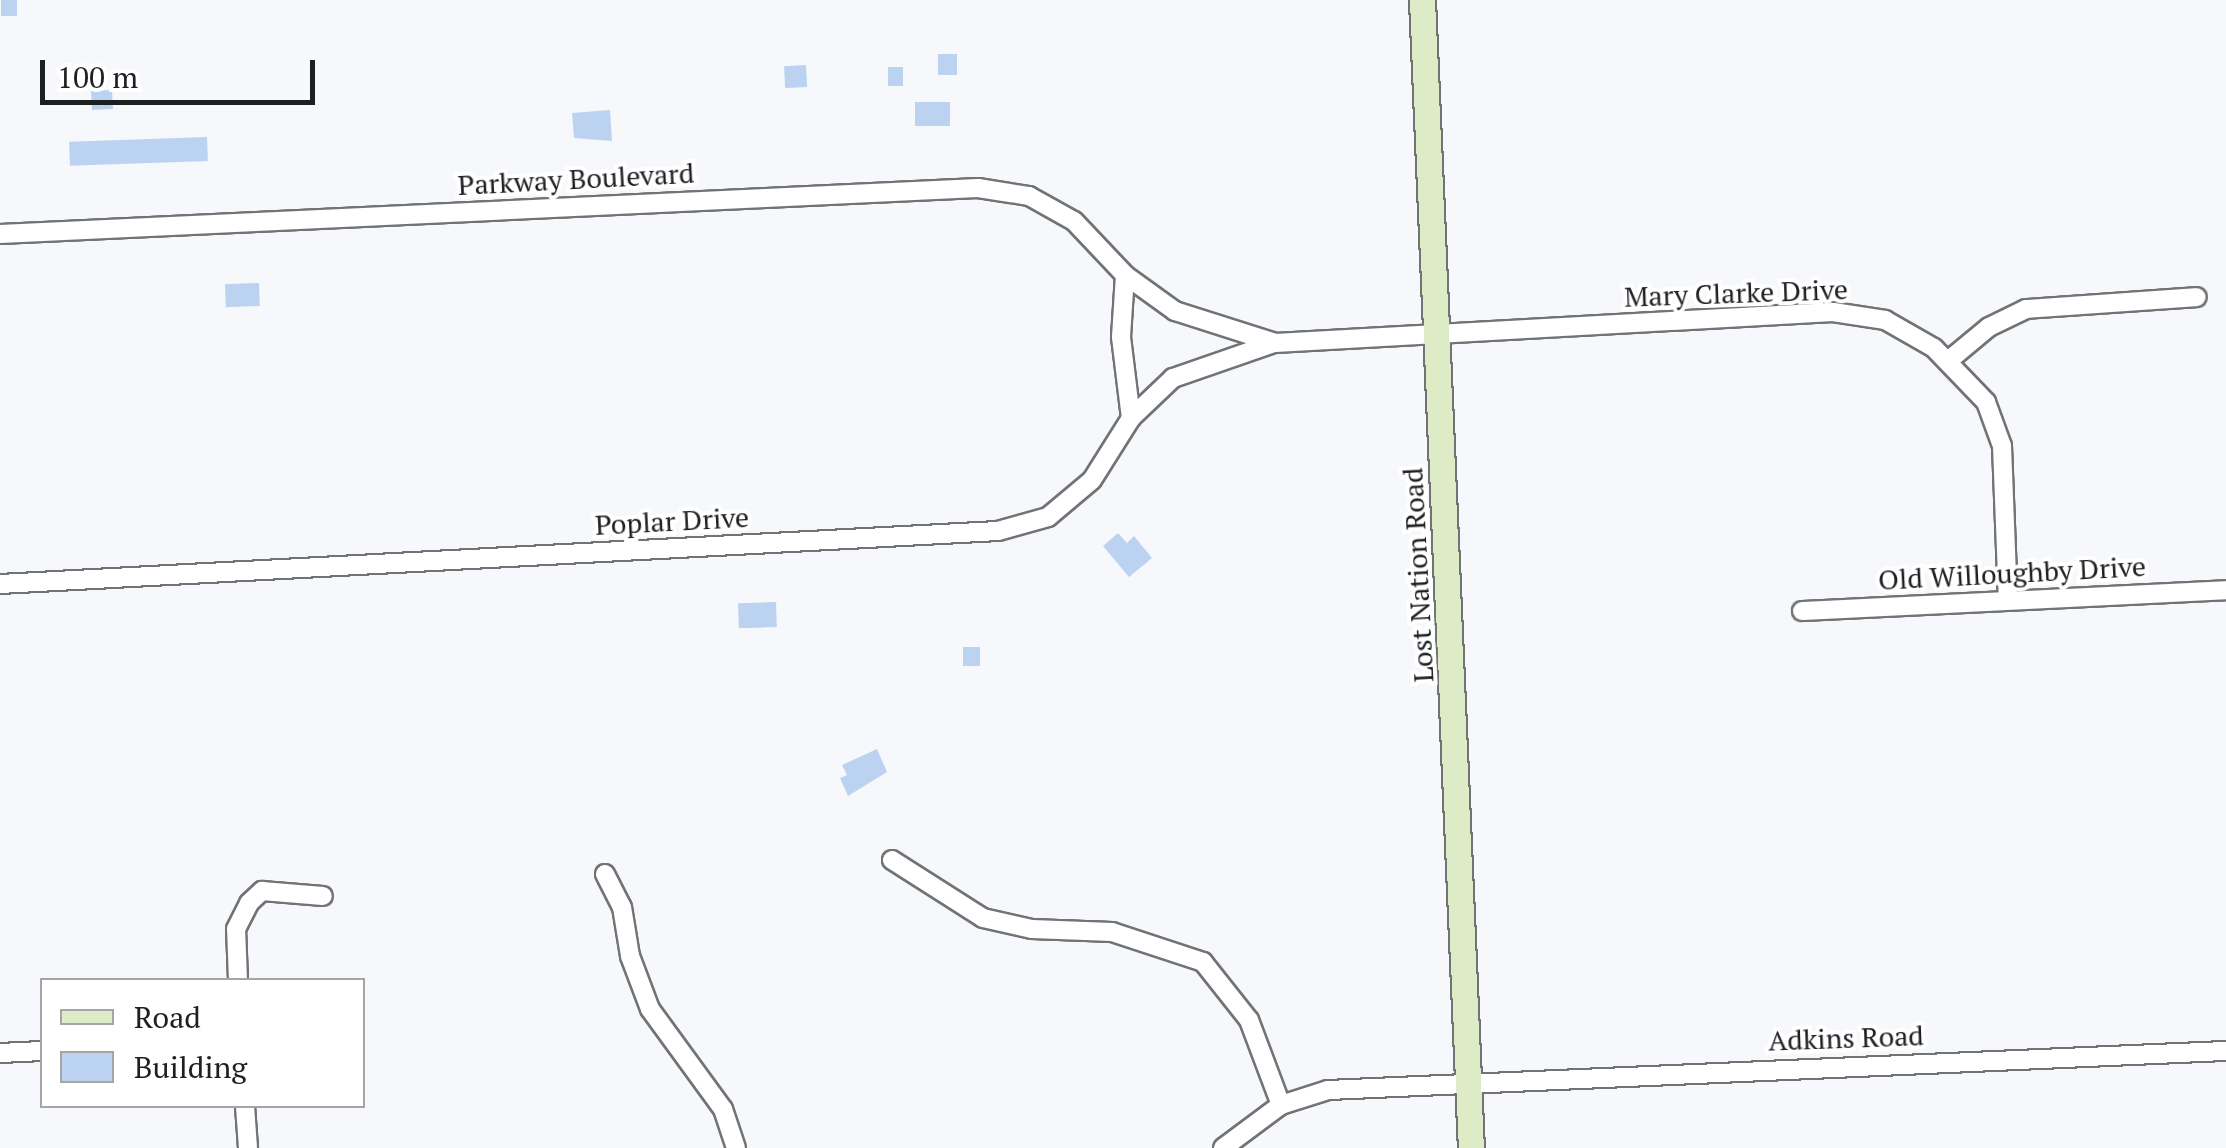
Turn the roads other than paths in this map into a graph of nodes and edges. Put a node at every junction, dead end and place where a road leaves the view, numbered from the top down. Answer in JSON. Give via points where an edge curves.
{"nodes":[{"id":1,"x":1422,"y":0,"type":"edge"},
{"id":2,"x":0,"y":234,"type":"edge"},
{"id":3,"x":1125,"y":275,"type":"junction"},
{"id":4,"x":2197,"y":297,"type":"dead end"},
{"id":5,"x":1436,"y":334,"type":"junction"},
{"id":6,"x":1275,"y":343,"type":"junction"},
{"id":7,"x":1948,"y":361,"type":"junction"},
{"id":8,"x":1131,"y":418,"type":"junction"},
{"id":9,"x":0,"y":584,"type":"edge"},
{"id":10,"x":2226,"y":590,"type":"edge"},
{"id":11,"x":2008,"y":600,"type":"junction"},
{"id":12,"x":1802,"y":611,"type":"dead end"},
{"id":13,"x":892,"y":860,"type":"dead end"},
{"id":14,"x":605,"y":874,"type":"dead end"},
{"id":15,"x":322,"y":896,"type":"dead end"},
{"id":16,"x":238,"y":978,"type":"edge"},
{"id":17,"x":40,"y":1051,"type":"edge"},
{"id":18,"x":2226,"y":1051,"type":"edge"},
{"id":19,"x":0,"y":1054,"type":"edge"},
{"id":20,"x":1470,"y":1084,"type":"junction"},
{"id":21,"x":1281,"y":1104,"type":"junction"},
{"id":22,"x":244,"y":1108,"type":"edge"},
{"id":23,"x":248,"y":1148,"type":"edge"},
{"id":24,"x":736,"y":1148,"type":"edge"},
{"id":25,"x":1223,"y":1148,"type":"edge"},
{"id":26,"x":1471,"y":1148,"type":"edge"}],
"edges":[{"from":1,"to":5,"type":"street","name":"Lost Nation Road"},
{"from":2,"to":3,"type":"street","name":"Parkway Boulevard","via":[[978,188],[1029,196],[1074,222]]},
{"from":3,"to":6,"type":"street","name":"Parkway Boulevard","via":[[1176,311]]},
{"from":3,"to":8,"type":"street","via":[[1121,337]]},
{"from":4,"to":7,"type":"street","via":[[2026,308],[1989,326]]},
{"from":5,"to":6,"type":"street","name":"Parkway Boulevard"},
{"from":5,"to":7,"type":"street","name":"Mary Clarke Drive","via":[[1833,312],[1885,320]]},
{"from":5,"to":20,"type":"street","name":"Lost Nation Road"},
{"from":6,"to":8,"type":"street","name":"Poplar Drive","via":[[1173,378]]},
{"from":7,"to":11,"type":"street","name":"Mary Clarke Drive","via":[[1986,402],[2002,446]]},
{"from":8,"to":9,"type":"street","name":"Poplar Drive","via":[[1092,480],[1048,516],[998,531]]},
{"from":10,"to":11,"type":"street","name":"Old Willoughby Drive"},
{"from":11,"to":12,"type":"street","name":"Old Willoughby Drive"},
{"from":13,"to":21,"type":"street","via":[[983,918],[1032,929],[1112,932],[1203,962],[1249,1020]]},
{"from":14,"to":24,"type":"street","via":[[622,907],[630,956],[650,1009],[723,1109]]},
{"from":15,"to":16,"type":"street","via":[[262,891],[249,903],[236,929]]},
{"from":17,"to":19,"type":"street"},
{"from":18,"to":20,"type":"street","name":"Adkins Road"},
{"from":20,"to":21,"type":"street","name":"Adkins Road","via":[[1328,1090]]},
{"from":20,"to":26,"type":"street","name":"Lost Nation Road"},
{"from":21,"to":25,"type":"street"},
{"from":22,"to":23,"type":"street"}]}
